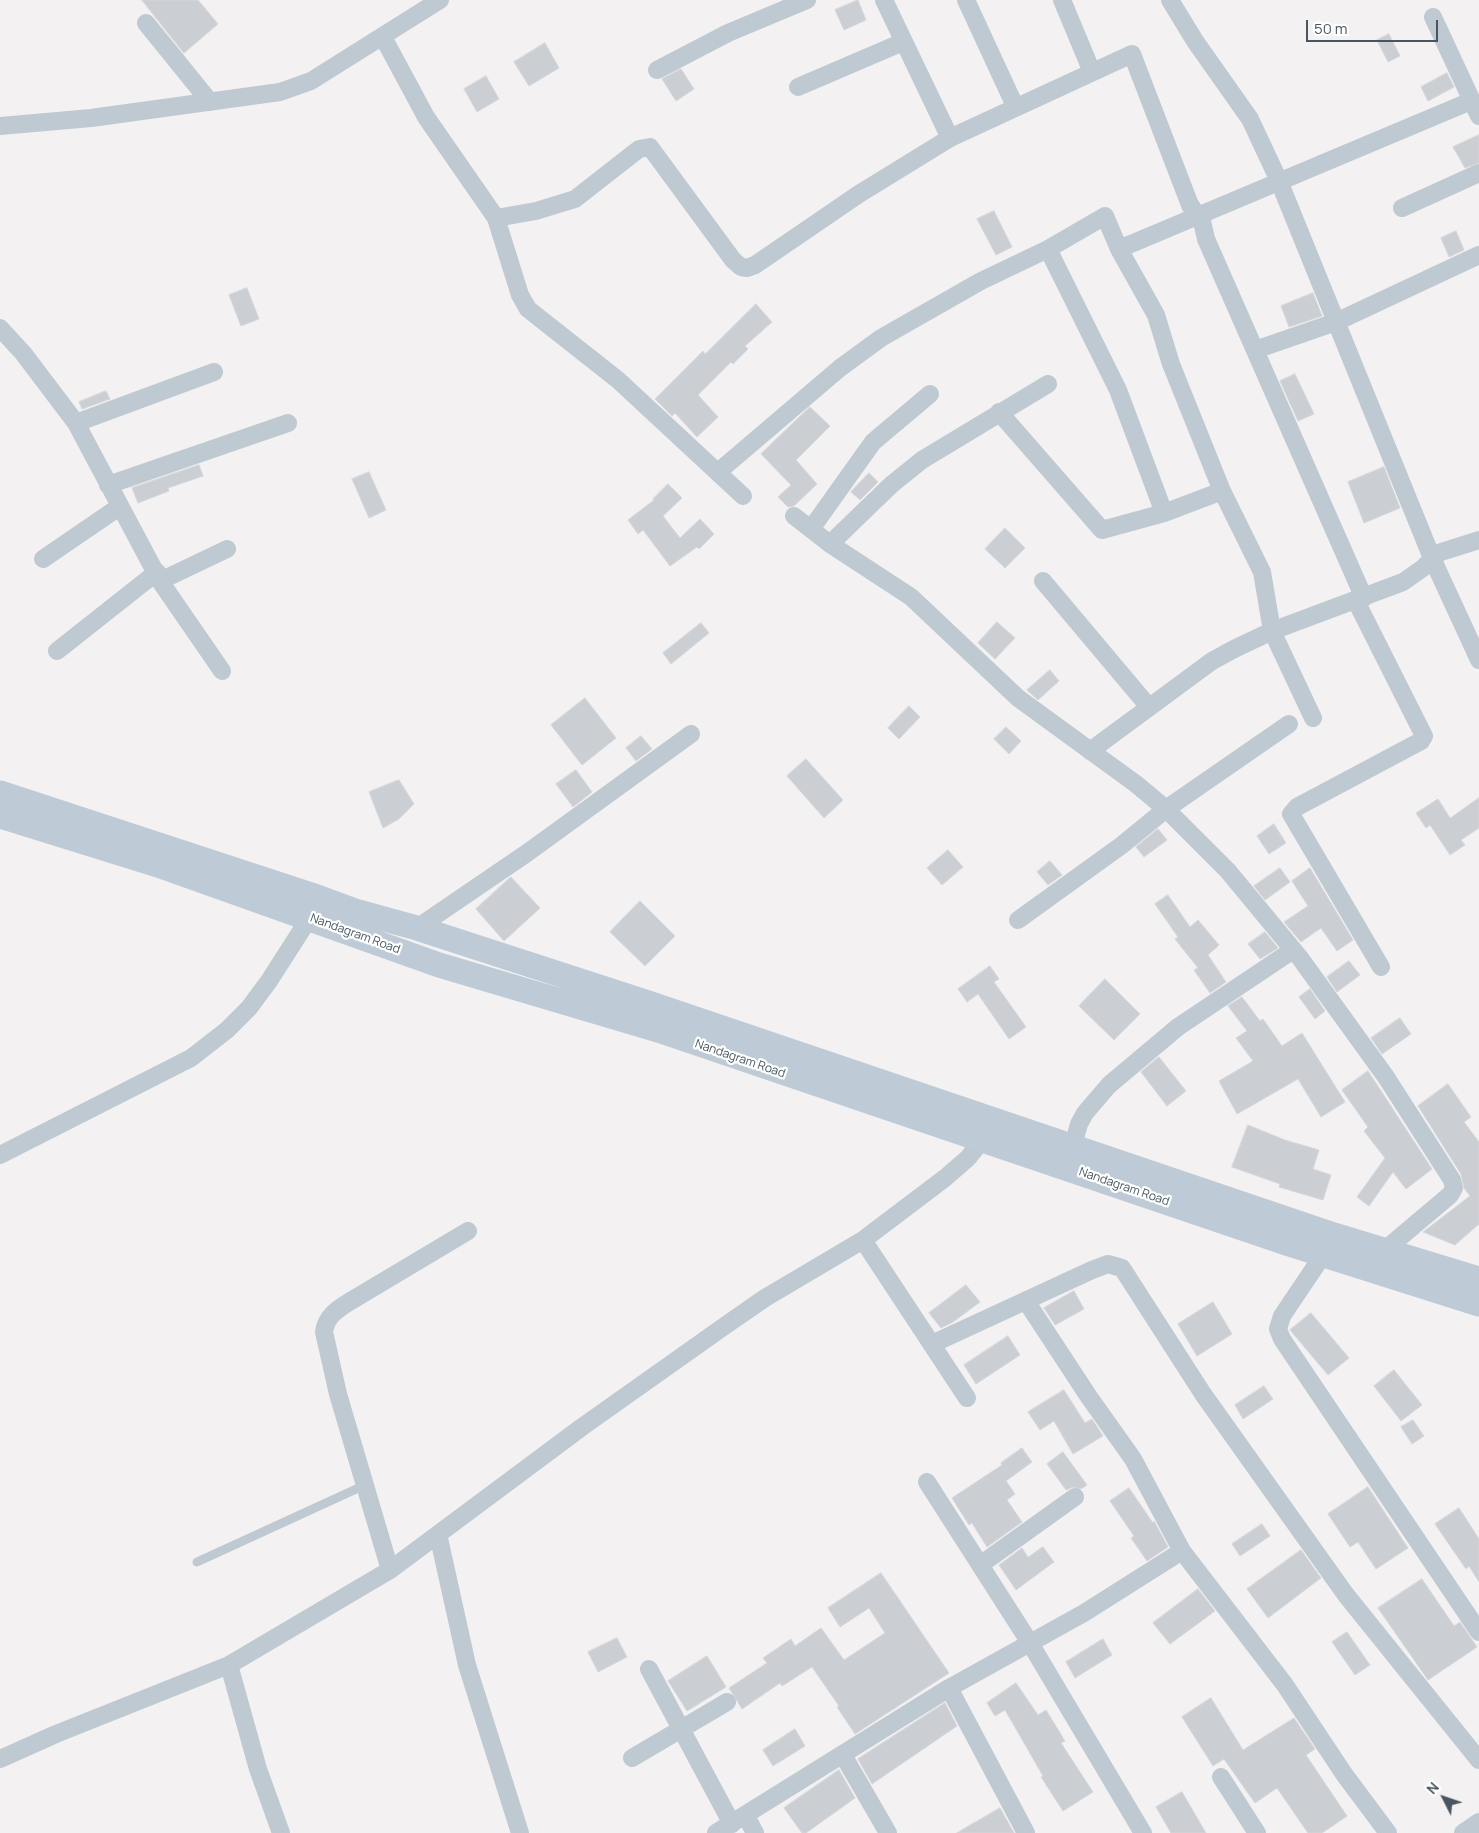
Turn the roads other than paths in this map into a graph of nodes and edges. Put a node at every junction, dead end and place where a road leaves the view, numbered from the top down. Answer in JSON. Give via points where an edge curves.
{"nodes":[{"id":1,"x":440,"y":0,"type":"edge"},
{"id":2,"x":807,"y":0,"type":"edge"},
{"id":3,"x":884,"y":0,"type":"edge"},
{"id":4,"x":966,"y":0,"type":"edge"},
{"id":5,"x":1062,"y":0,"type":"edge"},
{"id":6,"x":1170,"y":0,"type":"edge"},
{"id":7,"x":1433,"y":16,"type":"dead end"},
{"id":8,"x":146,"y":23,"type":"dead end"},
{"id":9,"x":382,"y":37,"type":"junction"},
{"id":10,"x":904,"y":42,"type":"junction"},
{"id":11,"x":657,"y":70,"type":"dead end"},
{"id":12,"x":1092,"y":72,"type":"junction"},
{"id":13,"x":798,"y":87,"type":"dead end"},
{"id":14,"x":1475,"y":100,"type":"edge"},
{"id":15,"x":210,"y":102,"type":"junction"},
{"id":16,"x":1015,"y":106,"type":"junction"},
{"id":17,"x":0,"y":126,"type":"edge"},
{"id":18,"x":950,"y":138,"type":"junction"},
{"id":19,"x":1479,"y":173,"type":"edge"},
{"id":20,"x":1279,"y":181,"type":"junction"},
{"id":21,"x":1402,"y":208,"type":"dead end"},
{"id":22,"x":1198,"y":215,"type":"junction"},
{"id":23,"x":496,"y":218,"type":"junction"},
{"id":24,"x":1048,"y":249,"type":"junction"},
{"id":25,"x":1119,"y":249,"type":"junction"},
{"id":26,"x":1479,"y":255,"type":"edge"},
{"id":27,"x":1336,"y":322,"type":"junction"},
{"id":28,"x":0,"y":328,"type":"edge"},
{"id":29,"x":1254,"y":350,"type":"junction"},
{"id":30,"x":214,"y":372,"type":"dead end"},
{"id":31,"x":1048,"y":384,"type":"dead end"},
{"id":32,"x":930,"y":394,"type":"dead end"},
{"id":33,"x":999,"y":412,"type":"junction"},
{"id":34,"x":76,"y":423,"type":"junction"},
{"id":35,"x":288,"y":423,"type":"dead end"},
{"id":36,"x":718,"y":472,"type":"junction"},
{"id":37,"x":108,"y":485,"type":"junction"},
{"id":38,"x":1222,"y":491,"type":"junction"},
{"id":39,"x":743,"y":496,"type":"dead end"},
{"id":40,"x":119,"y":507,"type":"junction"},
{"id":41,"x":1164,"y":513,"type":"junction"},
{"id":42,"x":794,"y":516,"type":"dead end"},
{"id":43,"x":811,"y":529,"type":"junction"},
{"id":44,"x":1479,"y":540,"type":"edge"},
{"id":45,"x":830,"y":544,"type":"junction"},
{"id":46,"x":227,"y":549,"type":"dead end"},
{"id":47,"x":1432,"y":558,"type":"junction"},
{"id":48,"x":43,"y":559,"type":"dead end"},
{"id":49,"x":159,"y":577,"type":"junction"},
{"id":50,"x":1043,"y":581,"type":"dead end"},
{"id":51,"x":1360,"y":599,"type":"junction"},
{"id":52,"x":1272,"y":631,"type":"junction"},
{"id":53,"x":57,"y":651,"type":"dead end"},
{"id":54,"x":1479,"y":660,"type":"edge"},
{"id":55,"x":222,"y":671,"type":"dead end"},
{"id":56,"x":1149,"y":707,"type":"junction"},
{"id":57,"x":1313,"y":718,"type":"dead end"},
{"id":58,"x":1288,"y":724,"type":"dead end"},
{"id":59,"x":691,"y":734,"type":"dead end"},
{"id":60,"x":1090,"y":751,"type":"junction"},
{"id":61,"x":0,"y":793,"type":"edge"},
{"id":62,"x":1166,"y":809,"type":"junction"},
{"id":63,"x":0,"y":816,"type":"edge"},
{"id":64,"x":42,"y":818,"type":"junction"},
{"id":65,"x":187,"y":865,"type":"junction"},
{"id":66,"x":310,"y":917,"type":"junction"},
{"id":67,"x":1018,"y":920,"type":"dead end"},
{"id":68,"x":417,"y":928,"type":"junction"},
{"id":69,"x":1293,"y":950,"type":"junction"},
{"id":70,"x":1381,"y":967,"type":"dead end"},
{"id":71,"x":554,"y":972,"type":"junction"},
{"id":72,"x":546,"y":997,"type":"junction"},
{"id":73,"x":989,"y":1130,"type":"junction"},
{"id":74,"x":0,"y":1155,"type":"edge"},
{"id":75,"x":1070,"y":1156,"type":"junction"},
{"id":76,"x":468,"y":1231,"type":"dead end"},
{"id":77,"x":863,"y":1240,"type":"junction"},
{"id":78,"x":1386,"y":1250,"type":"junction"},
{"id":79,"x":1323,"y":1255,"type":"junction"},
{"id":80,"x":1479,"y":1279,"type":"edge"},
{"id":81,"x":1026,"y":1300,"type":"junction"},
{"id":82,"x":1479,"y":1304,"type":"edge"},
{"id":83,"x":932,"y":1344,"type":"junction"},
{"id":84,"x":967,"y":1398,"type":"dead end"},
{"id":85,"x":927,"y":1482,"type":"dead end"},
{"id":86,"x":365,"y":1485,"type":"junction"},
{"id":87,"x":1075,"y":1498,"type":"dead end"},
{"id":88,"x":438,"y":1534,"type":"junction"},
{"id":89,"x":1182,"y":1551,"type":"junction"},
{"id":90,"x":198,"y":1562,"type":"dead end"},
{"id":91,"x":980,"y":1565,"type":"junction"},
{"id":92,"x":390,"y":1570,"type":"junction"},
{"id":93,"x":1479,"y":1632,"type":"edge"},
{"id":94,"x":1030,"y":1643,"type":"junction"},
{"id":95,"x":229,"y":1665,"type":"junction"},
{"id":96,"x":649,"y":1669,"type":"dead end"},
{"id":97,"x":949,"y":1688,"type":"junction"},
{"id":98,"x":727,"y":1702,"type":"dead end"},
{"id":99,"x":682,"y":1730,"type":"junction"},
{"id":100,"x":843,"y":1755,"type":"junction"},
{"id":101,"x":632,"y":1758,"type":"dead end"},
{"id":102,"x":0,"y":1759,"type":"edge"},
{"id":103,"x":1479,"y":1760,"type":"edge"},
{"id":104,"x":1221,"y":1777,"type":"dead end"},
{"id":105,"x":739,"y":1820,"type":"junction"},
{"id":106,"x":1479,"y":1822,"type":"edge"},
{"id":107,"x":1249,"y":1830,"type":"edge"},
{"id":108,"x":282,"y":1833,"type":"edge"},
{"id":109,"x":520,"y":1833,"type":"edge"},
{"id":110,"x":716,"y":1833,"type":"edge"},
{"id":111,"x":755,"y":1833,"type":"edge"},
{"id":112,"x":888,"y":1833,"type":"edge"},
{"id":113,"x":1026,"y":1833,"type":"edge"},
{"id":114,"x":1143,"y":1833,"type":"edge"},
{"id":115,"x":1388,"y":1833,"type":"edge"},
{"id":116,"x":1463,"y":1833,"type":"edge"}],
"edges":[{"from":1,"to":9,"type":"street"},
{"from":2,"to":11,"type":"street","via":[[728,33]]},
{"from":3,"to":10,"type":"street"},
{"from":4,"to":16,"type":"street"},
{"from":5,"to":12,"type":"street"},
{"from":6,"to":20,"type":"street","via":[[1250,119]]},
{"from":7,"to":14,"type":"street"},
{"from":8,"to":15,"type":"street"},
{"from":9,"to":15,"type":"street","via":[[303,84],[280,92]]},
{"from":9,"to":23,"type":"street","via":[[426,117]]},
{"from":10,"to":13,"type":"street"},
{"from":10,"to":18,"type":"street"},
{"from":12,"to":16,"type":"street"},
{"from":12,"to":22,"type":"street","via":[[1132,54],[1190,205]]},
{"from":14,"to":20,"type":"street"},
{"from":15,"to":17,"type":"street"},
{"from":16,"to":18,"type":"street"},
{"from":18,"to":23,"type":"street","via":[[747,268],[733,260],[650,147],[639,149],[575,199],[536,211]]},
{"from":19,"to":21,"type":"street"},
{"from":20,"to":22,"type":"street"},
{"from":20,"to":27,"type":"street"},
{"from":22,"to":25,"type":"street"},
{"from":22,"to":29,"type":"street"},
{"from":23,"to":36,"type":"street","via":[[520,294],[528,309],[618,380]]},
{"from":24,"to":25,"type":"street","via":[[1105,216]]},
{"from":24,"to":36,"type":"street","via":[[881,338],[840,368]]},
{"from":24,"to":41,"type":"street","via":[[1118,390]]},
{"from":25,"to":38,"type":"street","via":[[1156,316],[1171,364]]},
{"from":26,"to":27,"type":"street"},
{"from":27,"to":29,"type":"street"},
{"from":27,"to":47,"type":"street"},
{"from":28,"to":34,"type":"street"},
{"from":29,"to":51,"type":"street"},
{"from":30,"to":34,"type":"street"},
{"from":31,"to":33,"type":"street"},
{"from":32,"to":43,"type":"street","via":[[873,442]]},
{"from":33,"to":41,"type":"street","via":[[1102,530]]},
{"from":33,"to":45,"type":"street","via":[[907,471]]},
{"from":34,"to":37,"type":"street"},
{"from":35,"to":37,"type":"street"},
{"from":36,"to":39,"type":"street"},
{"from":37,"to":40,"type":"street"},
{"from":38,"to":41,"type":"street"},
{"from":38,"to":52,"type":"street","via":[[1262,572]]},
{"from":40,"to":48,"type":"street"},
{"from":40,"to":49,"type":"street"},
{"from":42,"to":43,"type":"street"},
{"from":43,"to":45,"type":"street"},
{"from":44,"to":47,"type":"street"},
{"from":45,"to":60,"type":"street","via":[[912,597],[1018,698]]},
{"from":46,"to":49,"type":"street"},
{"from":47,"to":51,"type":"street","via":[[1403,582]]},
{"from":47,"to":54,"type":"street"},
{"from":49,"to":53,"type":"street"},
{"from":49,"to":55,"type":"street"},
{"from":50,"to":56,"type":"street"},
{"from":51,"to":52,"type":"street"},
{"from":51,"to":70,"type":"street","via":[[1424,736],[1421,741],[1297,807],[1291,814]]},
{"from":52,"to":56,"type":"street","via":[[1212,661]]},
{"from":52,"to":57,"type":"street"},
{"from":56,"to":60,"type":"street"},
{"from":58,"to":62,"type":"street"},
{"from":59,"to":68,"type":"street"},
{"from":60,"to":62,"type":"street"},
{"from":61,"to":64,"type":"street","name":"Nandagram Road"},
{"from":62,"to":67,"type":"street"},
{"from":62,"to":69,"type":"street","via":[[1228,871]]},
{"from":63,"to":64,"type":"street","name":"Nandagram Road"},
{"from":64,"to":65,"type":"street","name":"Nandagram Road"},
{"from":65,"to":66,"type":"street","name":"Nandagram Road"},
{"from":65,"to":68,"type":"street","name":"Nandagram Road"},
{"from":66,"to":72,"type":"street","name":"Nandagram Road","via":[[439,965]]},
{"from":66,"to":74,"type":"street","via":[[248,1008],[227,1030],[191,1058]]},
{"from":68,"to":71,"type":"street","name":"Nandagram Road"},
{"from":69,"to":75,"type":"street","via":[[1178,1027],[1110,1085],[1085,1113]]},
{"from":69,"to":78,"type":"street","via":[[1386,1077],[1452,1180],[1454,1188],[1450,1195]]},
{"from":71,"to":72,"type":"street"},
{"from":71,"to":73,"type":"street","name":"Nandagram Road"},
{"from":72,"to":73,"type":"street","name":"Nandagram Road","via":[[658,1030],[830,1090]]},
{"from":73,"to":75,"type":"street","name":"Nandagram Road"},
{"from":73,"to":77,"type":"street","via":[[968,1158]]},
{"from":75,"to":78,"type":"street","name":"Nandagram Road"},
{"from":75,"to":79,"type":"street","name":"Nandagram Road"},
{"from":76,"to":86,"type":"street","via":[[349,1302],[325,1323],[324,1332],[338,1394]]},
{"from":77,"to":83,"type":"street"},
{"from":77,"to":88,"type":"street","via":[[726,1324]]},
{"from":78,"to":80,"type":"street","name":"Nandagram Road"},
{"from":79,"to":82,"type":"street","name":"Nandagram Road"},
{"from":79,"to":93,"type":"street","via":[[1282,1316],[1278,1328],[1282,1339]]},
{"from":81,"to":83,"type":"street"},
{"from":81,"to":89,"type":"street","via":[[1133,1459]]},
{"from":81,"to":103,"type":"street","via":[[1108,1264],[1122,1268],[1203,1394],[1346,1595]]},
{"from":83,"to":84,"type":"street"},
{"from":85,"to":91,"type":"street"},
{"from":86,"to":90,"type":"lane"},
{"from":86,"to":92,"type":"street"},
{"from":87,"to":91,"type":"street"},
{"from":88,"to":92,"type":"street"},
{"from":88,"to":109,"type":"street","via":[[467,1665]]},
{"from":89,"to":94,"type":"street"},
{"from":89,"to":115,"type":"street","via":[[1286,1685],[1344,1774]]},
{"from":91,"to":94,"type":"street"},
{"from":92,"to":95,"type":"street"},
{"from":94,"to":97,"type":"street"},
{"from":94,"to":114,"type":"street"},
{"from":95,"to":102,"type":"street"},
{"from":95,"to":108,"type":"street","via":[[258,1769]]},
{"from":96,"to":99,"type":"street"},
{"from":97,"to":100,"type":"street"},
{"from":97,"to":113,"type":"street"},
{"from":98,"to":99,"type":"street"},
{"from":99,"to":101,"type":"street"},
{"from":99,"to":105,"type":"street"},
{"from":100,"to":105,"type":"street"},
{"from":100,"to":112,"type":"street"},
{"from":104,"to":107,"type":"street"},
{"from":105,"to":110,"type":"street"},
{"from":105,"to":111,"type":"street"},
{"from":106,"to":116,"type":"street"}]}
